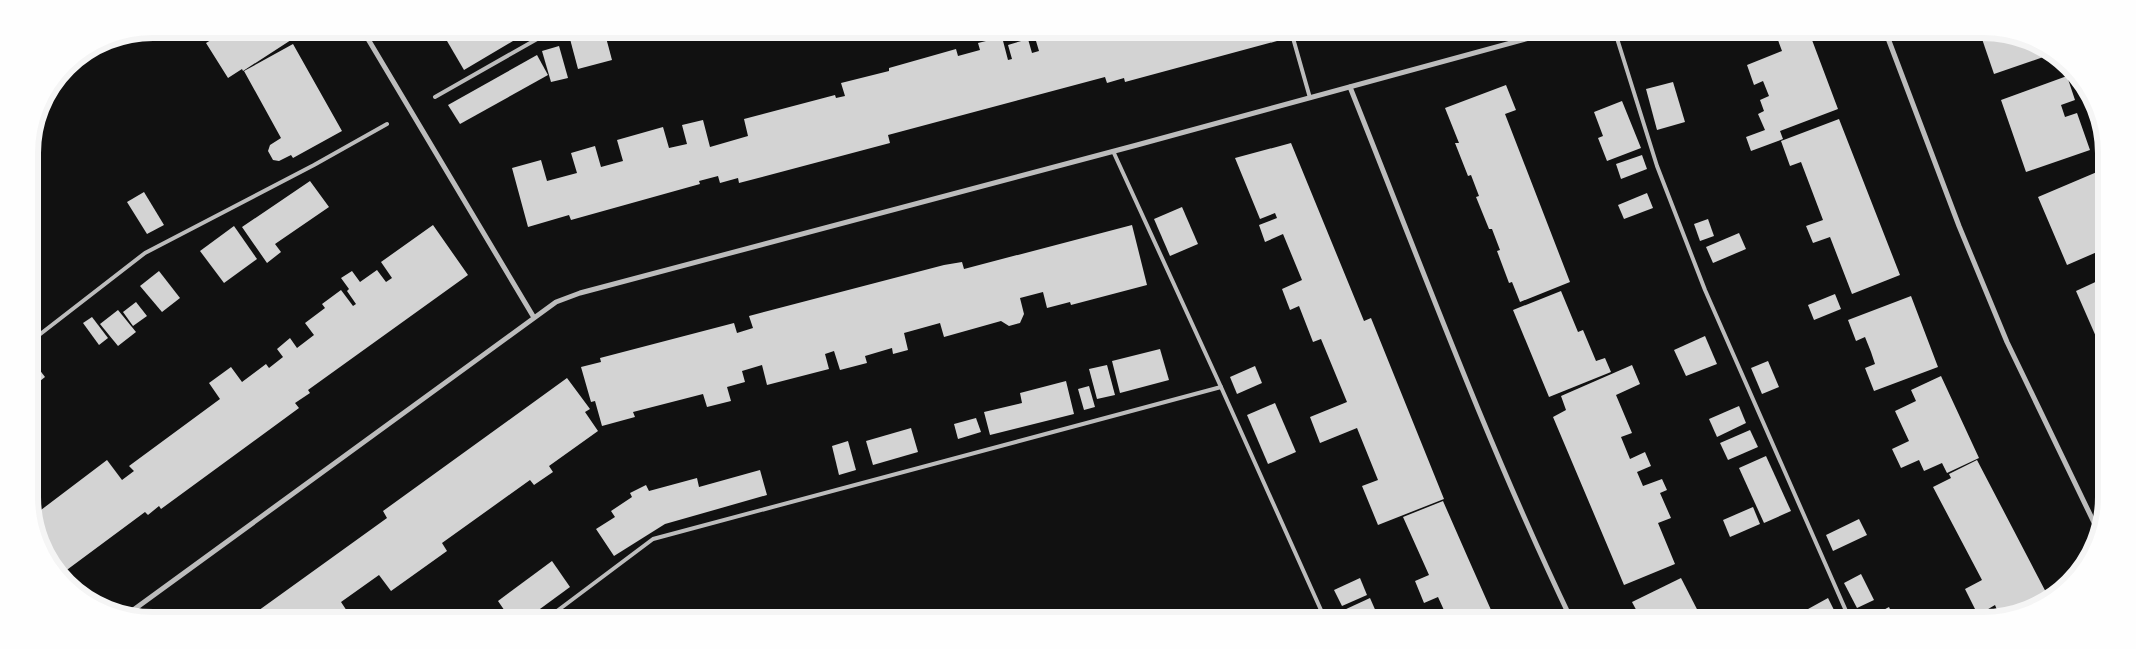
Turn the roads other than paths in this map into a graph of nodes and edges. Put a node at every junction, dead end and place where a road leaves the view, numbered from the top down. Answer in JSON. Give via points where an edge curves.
{"nodes":[{"id":1,"x":367,"y":38,"type":"edge"},
{"id":2,"x":539,"y":38,"type":"edge"},
{"id":3,"x":1293,"y":38,"type":"edge"},
{"id":4,"x":1529,"y":38,"type":"edge"},
{"id":5,"x":1617,"y":38,"type":"edge"},
{"id":6,"x":1888,"y":38,"type":"edge"},
{"id":7,"x":1350,"y":86,"type":"junction"},
{"id":8,"x":435,"y":97,"type":"dead end"},
{"id":9,"x":1310,"y":98,"type":"junction"},
{"id":10,"x":387,"y":124,"type":"dead end"},
{"id":11,"x":1113,"y":151,"type":"junction"},
{"id":12,"x":534,"y":316,"type":"junction"},
{"id":13,"x":38,"y":336,"type":"edge"},
{"id":14,"x":1220,"y":387,"type":"junction"},
{"id":15,"x":2095,"y":525,"type":"edge"},
{"id":16,"x":133,"y":610,"type":"edge"},
{"id":17,"x":1322,"y":611,"type":"edge"},
{"id":18,"x":1567,"y":611,"type":"edge"},
{"id":19,"x":1846,"y":611,"type":"edge"},
{"id":20,"x":556,"y":612,"type":"edge"}],
"edges":[{"from":1,"to":12,"type":"street"},
{"from":2,"to":8,"type":"lane"},
{"from":3,"to":9,"type":"lane"},
{"from":4,"to":7,"type":"street"},
{"from":5,"to":19,"type":"lane","via":[[1657,166],[1705,290]]},
{"from":6,"to":15,"type":"street","via":[[1955,217],[2007,342]]},
{"from":7,"to":9,"type":"street"},
{"from":7,"to":18,"type":"street","via":[[1495,450]]},
{"from":9,"to":11,"type":"street"},
{"from":10,"to":13,"type":"lane","via":[[145,252]]},
{"from":11,"to":12,"type":"street","via":[[580,293],[556,302]]},
{"from":11,"to":14,"type":"lane"},
{"from":12,"to":16,"type":"street"},
{"from":14,"to":17,"type":"lane"},
{"from":14,"to":20,"type":"lane","via":[[653,539]]}]}
